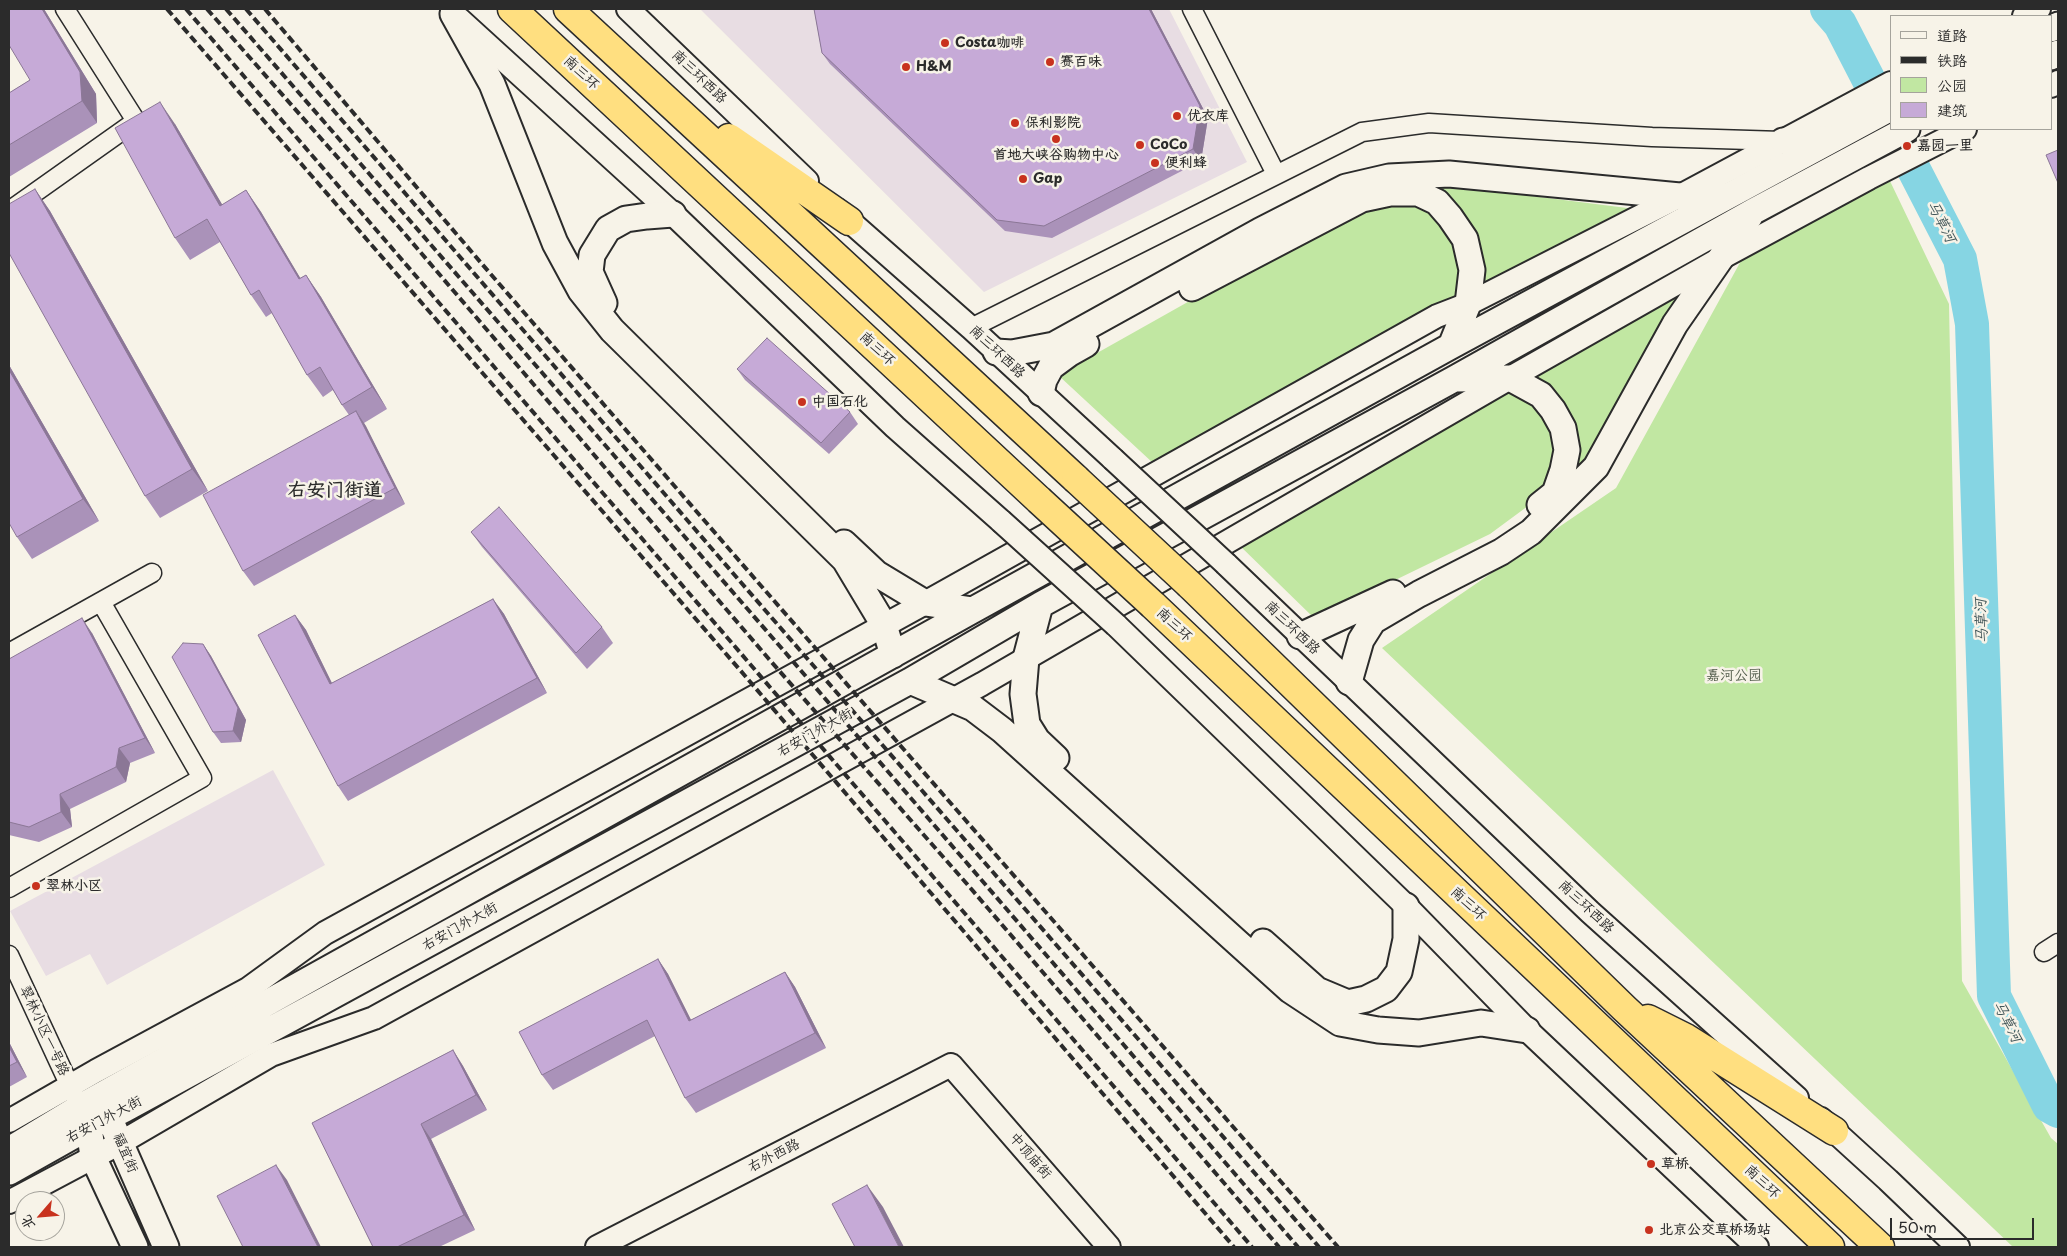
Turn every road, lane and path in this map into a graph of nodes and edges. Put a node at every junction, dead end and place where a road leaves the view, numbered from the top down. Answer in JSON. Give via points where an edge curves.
{"nodes":[{"id":1,"x":65,"y":9,"type":"edge"},
{"id":2,"x":512,"y":9,"type":"edge"},
{"id":3,"x":568,"y":9,"type":"edge"},
{"id":4,"x":628,"y":9,"type":"edge"},
{"id":5,"x":1192,"y":9,"type":"edge"},
{"id":6,"x":2040,"y":9,"type":"edge"},
{"id":7,"x":451,"y":11,"type":"edge"},
{"id":8,"x":2026,"y":15,"type":"edge"},
{"id":9,"x":649,"y":84,"type":"junction"},
{"id":10,"x":1890,"y":84,"type":"edge"},
{"id":11,"x":1890,"y":108,"type":"edge"},
{"id":12,"x":1838,"y":127,"type":"junction"},
{"id":13,"x":1905,"y":130,"type":"edge"},
{"id":14,"x":1963,"y":130,"type":"edge"},
{"id":15,"x":1782,"y":141,"type":"junction"},
{"id":16,"x":1276,"y":174,"type":"junction"},
{"id":17,"x":1680,"y":196,"type":"junction"},
{"id":18,"x":1728,"y":196,"type":"junction"},
{"id":19,"x":9,"y":211,"type":"edge"},
{"id":20,"x":1754,"y":211,"type":"junction"},
{"id":21,"x":673,"y":214,"type":"junction"},
{"id":22,"x":849,"y":221,"type":"junction"},
{"id":23,"x":1723,"y":257,"type":"junction"},
{"id":24,"x":1468,"y":304,"type":"junction"},
{"id":25,"x":972,"y":328,"type":"junction"},
{"id":26,"x":1451,"y":346,"type":"junction"},
{"id":27,"x":996,"y":352,"type":"junction"},
{"id":28,"x":1510,"y":378,"type":"junction"},
{"id":29,"x":1454,"y":379,"type":"junction"},
{"id":30,"x":1041,"y":393,"type":"junction"},
{"id":31,"x":152,"y":573,"type":"dead end"},
{"id":32,"x":101,"y":602,"type":"junction"},
{"id":33,"x":925,"y":603,"type":"junction"},
{"id":34,"x":1040,"y":605,"type":"junction"},
{"id":35,"x":973,"y":610,"type":"junction"},
{"id":36,"x":884,"y":626,"type":"junction"},
{"id":37,"x":1300,"y":636,"type":"junction"},
{"id":38,"x":9,"y":653,"type":"edge"},
{"id":39,"x":893,"y":655,"type":"junction"},
{"id":40,"x":1026,"y":658,"type":"junction"},
{"id":41,"x":910,"y":681,"type":"junction"},
{"id":42,"x":1348,"y":682,"type":"junction"},
{"id":43,"x":952,"y":700,"type":"junction"},
{"id":44,"x":9,"y":888,"type":"edge"},
{"id":45,"x":1406,"y":906,"type":"junction"},
{"id":46,"x":9,"y":955,"type":"edge"},
{"id":47,"x":1624,"y":1008,"type":"junction"},
{"id":48,"x":1527,"y":1030,"type":"junction"},
{"id":49,"x":951,"y":1065,"type":"joint"},
{"id":50,"x":87,"y":1109,"type":"junction"},
{"id":51,"x":9,"y":1121,"type":"edge"},
{"id":52,"x":1834,"y":1131,"type":"junction"},
{"id":53,"x":120,"y":1143,"type":"junction"},
{"id":54,"x":9,"y":1150,"type":"edge"},
{"id":55,"x":93,"y":1157,"type":"junction"},
{"id":56,"x":9,"y":1172,"type":"edge"},
{"id":57,"x":9,"y":1202,"type":"edge"},
{"id":58,"x":135,"y":1247,"type":"edge"},
{"id":59,"x":166,"y":1247,"type":"edge"},
{"id":60,"x":597,"y":1247,"type":"edge"},
{"id":61,"x":1109,"y":1247,"type":"edge"},
{"id":62,"x":1758,"y":1247,"type":"edge"},
{"id":63,"x":1830,"y":1247,"type":"edge"},
{"id":64,"x":1880,"y":1247,"type":"edge"},
{"id":65,"x":1958,"y":1247,"type":"edge"}],
"edges":[{"from":1,"to":19,"type":"street","via":[[136,121]]},
{"from":2,"to":63,"type":"highway","name":"南三环","bridge":true,"via":[[1153,605]]},
{"from":3,"to":9,"type":"highway"},
{"from":4,"to":22,"type":"street","name":"南三环西路"},
{"from":5,"to":16,"type":"street"},
{"from":6,"to":8,"type":"street"},
{"from":7,"to":21,"type":"street"},
{"from":7,"to":36,"type":"main road","via":[[492,84],[555,243],[581,291],[612,330],[845,560]]},
{"from":9,"to":22,"type":"highway"},
{"from":9,"to":47,"type":"highway","bridge":true,"via":[[1190,584]]},
{"from":10,"to":12,"type":"street"},
{"from":11,"to":12,"type":"main road","name":"右安门外大街"},
{"from":12,"to":15,"type":"main road"},
{"from":12,"to":18,"type":"main road","name":"右安门外大街"},
{"from":13,"to":20,"type":"main road","name":"右安门外大街"},
{"from":14,"to":23,"type":"street"},
{"from":15,"to":16,"type":"street","via":[[1652,137],[1429,123],[1362,132]]},
{"from":15,"to":17,"type":"street"},
{"from":16,"to":25,"type":"street"},
{"from":17,"to":18,"type":"main road"},
{"from":17,"to":24,"type":"street"},
{"from":17,"to":27,"type":"main road","via":[[1449,174],[1389,177],[1346,187],[1054,345],[1012,354]]},
{"from":18,"to":26,"type":"main road","name":"右安门外大街"},
{"from":20,"to":23,"type":"main road"},
{"from":20,"to":29,"type":"main road","name":"右安门外大街"},
{"from":21,"to":33,"type":"main road","via":[[626,219],[608,229],[592,255],[590,272],[601,298],[623,328],[877,574]]},
{"from":21,"to":45,"type":"street","bridge":true,"via":[[895,426],[1116,625]]},
{"from":22,"to":25,"type":"street","name":"南三环西路"},
{"from":23,"to":28,"type":"street"},
{"from":23,"to":42,"type":"main road","via":[[1674,324],[1596,467],[1531,532],[1501,552],[1373,621],[1361,640]]},
{"from":24,"to":26,"type":"main road"},
{"from":24,"to":30,"type":"main road","via":[[1472,270],[1465,239],[1450,217],[1437,202],[1418,192],[1390,193],[1362,199],[1070,353],[1051,367]]},
{"from":24,"to":33,"type":"street","via":[[1437,316]]},
{"from":25,"to":27,"type":"street","name":"南三环西路"},
{"from":26,"to":35,"type":"main road","name":"右安门外大街"},
{"from":27,"to":30,"type":"street","name":"南三环西路"},
{"from":28,"to":29,"type":"main road"},
{"from":28,"to":37,"type":"main road","via":[[1541,395],[1563,428],[1567,450],[1555,493],[1501,536],[1426,578]]},
{"from":28,"to":40,"type":"street"},
{"from":29,"to":34,"type":"main road","name":"右安门外大街"},
{"from":30,"to":37,"type":"street","name":"南三环西路","bridge":true},
{"from":31,"to":32,"type":"street"},
{"from":32,"to":38,"type":"street"},
{"from":32,"to":44,"type":"street","via":[[202,778]]},
{"from":33,"to":35,"type":"main road"},
{"from":33,"to":36,"type":"street"},
{"from":34,"to":40,"type":"main road"},
{"from":34,"to":41,"type":"main road","name":"右安门外大街"},
{"from":35,"to":39,"type":"main road","name":"右安门外大街"},
{"from":36,"to":39,"type":"main road"},
{"from":36,"to":50,"type":"street","via":[[325,933]]},
{"from":37,"to":42,"type":"street","name":"南三环西路"},
{"from":39,"to":50,"type":"main road","name":"右安门外大街"},
{"from":40,"to":43,"type":"street"},
{"from":40,"to":45,"type":"main road","via":[[1023,694],[1027,724],[1036,740],[1317,990],[1348,1004],[1386,990],[1399,972],[1406,939]]},
{"from":41,"to":43,"type":"main road"},
{"from":41,"to":50,"type":"main road","name":"右安门外大街"},
{"from":42,"to":52,"type":"street","name":"南三环西路","via":[[1590,912]]},
{"from":43,"to":48,"type":"main road","via":[[973,708],[1002,730],[1290,990],[1340,1023],[1419,1033],[1481,1023]]},
{"from":43,"to":53,"type":"street","via":[[374,1018],[271,1055]]},
{"from":45,"to":48,"type":"street"},
{"from":46,"to":50,"type":"street","name":"翠林小区一号路"},
{"from":47,"to":52,"type":"highway","via":[[1686,1038]]},
{"from":47,"to":64,"type":"highway"},
{"from":48,"to":62,"type":"street"},
{"from":49,"to":60,"type":"street","name":"右外西路"},
{"from":49,"to":61,"type":"street","name":"中顶庙街"},
{"from":50,"to":51,"type":"street"},
{"from":50,"to":53,"type":"main road","name":"福宜街"},
{"from":50,"to":54,"type":"main road","name":"右安门外大街"},
{"from":50,"to":55,"type":"main road","name":"福宜街"},
{"from":50,"to":56,"type":"main road","name":"右安门外大街"},
{"from":52,"to":65,"type":"street","name":"南三环西路"},
{"from":53,"to":55,"type":"street"},
{"from":53,"to":59,"type":"main road","name":"福宜街"},
{"from":55,"to":57,"type":"street"},
{"from":55,"to":58,"type":"main road","name":"福宜街"}]}
